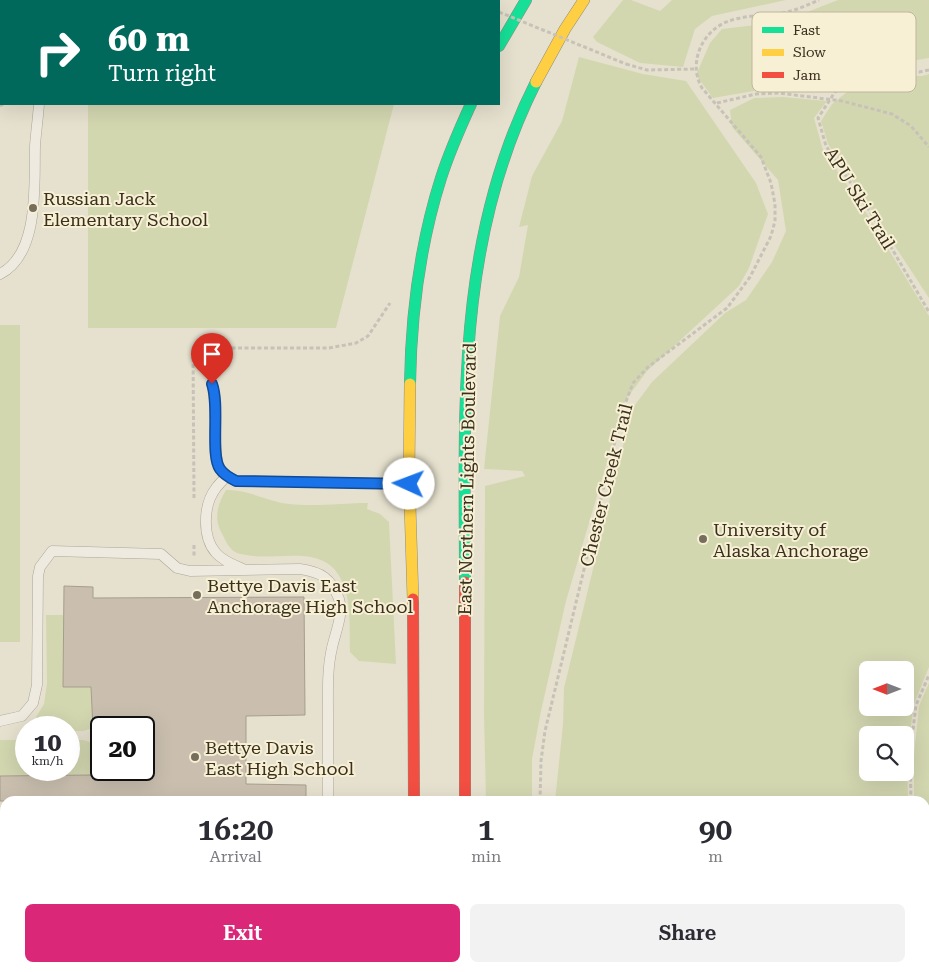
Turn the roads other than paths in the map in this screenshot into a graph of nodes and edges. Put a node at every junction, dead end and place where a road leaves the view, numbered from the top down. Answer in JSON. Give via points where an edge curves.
{"nodes":[{"id":1,"x":526,"y":0,"type":"edge"},
{"id":2,"x":584,"y":0,"type":"edge"},
{"id":3,"x":500,"y":44,"type":"edge"},
{"id":4,"x":40,"y":105,"type":"edge"},
{"id":5,"x":471,"y":105,"type":"edge"},
{"id":6,"x":0,"y":274,"type":"edge"},
{"id":7,"x":212,"y":384,"type":"dead end"},
{"id":8,"x":227,"y":476,"type":"junction"},
{"id":9,"x":409,"y":484,"type":"junction"},
{"id":10,"x":246,"y":570,"type":"junction"},
{"id":11,"x":0,"y":721,"type":"edge"},
{"id":12,"x":328,"y":796,"type":"edge"},
{"id":13,"x":414,"y":796,"type":"edge"},
{"id":14,"x":465,"y":796,"type":"edge"}],
"edges":[{"from":1,"to":3,"type":"main road"},
{"from":2,"to":14,"type":"main road","name":"East Northern Lights Boulevard","via":[[541,72],[515,129],[492,195],[478,259],[465,402]]},
{"from":4,"to":6,"type":"lane","via":[[30,230],[19,257]]},
{"from":5,"to":9,"type":"main road","via":[[438,187],[423,248],[413,316]]},
{"from":7,"to":8,"type":"lane","via":[[216,455],[219,468]]},
{"from":8,"to":9,"type":"lane","via":[[236,481]]},
{"from":8,"to":10,"type":"lane","via":[[215,488],[208,504],[206,524],[209,541],[216,554]]},
{"from":9,"to":13,"type":"main road"},
{"from":10,"to":11,"type":"lane","via":[[190,571],[177,568],[160,554],[52,551],[40,567],[38,576],[37,685],[32,703],[22,716]]},
{"from":10,"to":12,"type":"lane","via":[[314,571],[324,575],[340,602],[340,618],[328,673]]}]}
